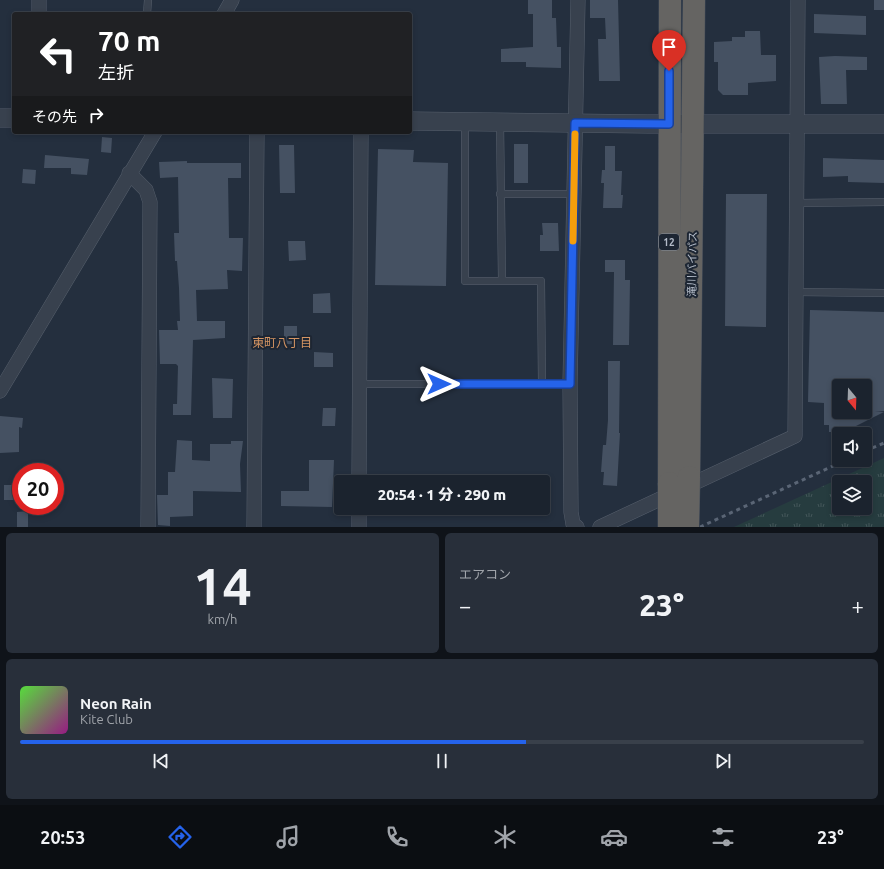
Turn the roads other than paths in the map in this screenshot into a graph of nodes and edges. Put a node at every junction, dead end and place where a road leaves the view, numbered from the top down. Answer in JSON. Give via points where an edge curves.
{"nodes":[{"id":1,"x":39,"y":0,"type":"edge"},
{"id":2,"x":148,"y":0,"type":"edge"},
{"id":3,"x":232,"y":0,"type":"edge"},
{"id":4,"x":578,"y":0,"type":"edge"},
{"id":5,"x":670,"y":0,"type":"edge"},
{"id":6,"x":694,"y":0,"type":"edge"},
{"id":7,"x":798,"y":0,"type":"edge"},
{"id":8,"x":39,"y":12,"type":"edge"},
{"id":9,"x":147,"y":12,"type":"edge"},
{"id":10,"x":225,"y":12,"type":"edge"},
{"id":11,"x":0,"y":118,"type":"edge"},
{"id":12,"x":12,"y":118,"type":"edge"},
{"id":13,"x":412,"y":121,"type":"edge"},
{"id":14,"x":465,"y":122,"type":"junction"},
{"id":15,"x":500,"y":122,"type":"junction"},
{"id":16,"x":575,"y":123,"type":"junction"},
{"id":17,"x":669,"y":124,"type":"junction"},
{"id":18,"x":694,"y":124,"type":"junction"},
{"id":19,"x":798,"y":124,"type":"junction"},
{"id":20,"x":884,"y":124,"type":"edge"},
{"id":21,"x":154,"y":134,"type":"edge"},
{"id":22,"x":257,"y":134,"type":"edge"},
{"id":23,"x":361,"y":134,"type":"edge"},
{"id":24,"x":129,"y":173,"type":"junction"},
{"id":25,"x":500,"y":194,"type":"junction"},
{"id":26,"x":574,"y":194,"type":"junction"},
{"id":27,"x":884,"y":202,"type":"edge"},
{"id":28,"x":797,"y":203,"type":"junction"},
{"id":29,"x":502,"y":281,"type":"junction"},
{"id":30,"x":796,"y":292,"type":"junction"},
{"id":31,"x":884,"y":293,"type":"edge"},
{"id":32,"x":360,"y":384,"type":"junction"},
{"id":33,"x":542,"y":384,"type":"junction"},
{"id":34,"x":570,"y":384,"type":"junction"},
{"id":35,"x":0,"y":391,"type":"edge"},
{"id":36,"x":359,"y":475,"type":"edge"},
{"id":37,"x":679,"y":480,"type":"junction"},
{"id":38,"x":359,"y":515,"type":"edge"},
{"id":39,"x":148,"y":527,"type":"edge"},
{"id":40,"x":254,"y":527,"type":"edge"},
{"id":41,"x":359,"y":527,"type":"edge"},
{"id":42,"x":577,"y":527,"type":"edge"},
{"id":43,"x":600,"y":527,"type":"edge"},
{"id":44,"x":669,"y":527,"type":"edge"},
{"id":45,"x":688,"y":527,"type":"edge"}],
"edges":[{"from":1,"to":8,"type":"street"},
{"from":2,"to":9,"type":"lane"},
{"from":3,"to":10,"type":"street"},
{"from":4,"to":16,"type":"street"},
{"from":5,"to":17,"type":"highway","name":"滝川バイパス","number":"12"},
{"from":6,"to":18,"type":"highway","name":"滝川バイパス","number":"12"},
{"from":7,"to":19,"type":"street"},
{"from":11,"to":12,"type":"street"},
{"from":13,"to":14,"type":"street"},
{"from":14,"to":15,"type":"street"},
{"from":14,"to":29,"type":"lane","via":[[465,281]]},
{"from":15,"to":16,"type":"street"},
{"from":15,"to":25,"type":"lane"},
{"from":16,"to":17,"type":"street"},
{"from":16,"to":26,"type":"street"},
{"from":17,"to":18,"type":"street"},
{"from":17,"to":37,"type":"highway","name":"滝川バイパス","number":"12"},
{"from":18,"to":19,"type":"street"},
{"from":18,"to":37,"type":"highway","name":"滝川バイパス","number":"12"},
{"from":19,"to":20,"type":"street"},
{"from":19,"to":28,"type":"street"},
{"from":21,"to":24,"type":"street"},
{"from":22,"to":40,"type":"street"},
{"from":23,"to":32,"type":"street"},
{"from":24,"to":35,"type":"street"},
{"from":24,"to":39,"type":"street","via":[[146,190],[150,202]]},
{"from":25,"to":26,"type":"lane"},
{"from":25,"to":29,"type":"lane"},
{"from":26,"to":34,"type":"street"},
{"from":27,"to":28,"type":"lane"},
{"from":28,"to":30,"type":"street"},
{"from":29,"to":33,"type":"lane","via":[[541,281]]},
{"from":30,"to":31,"type":"lane"},
{"from":30,"to":43,"type":"street","via":[[795,436]]},
{"from":32,"to":33,"type":"lane"},
{"from":32,"to":36,"type":"street"},
{"from":33,"to":34,"type":"lane"},
{"from":34,"to":42,"type":"street","via":[[571,512],[573,524]]},
{"from":37,"to":44,"type":"highway","name":"滝川バイパス","number":"12","bridge":true},
{"from":37,"to":45,"type":"highway","name":"滝川バイパス","number":"12","bridge":true},
{"from":38,"to":41,"type":"street"}]}
